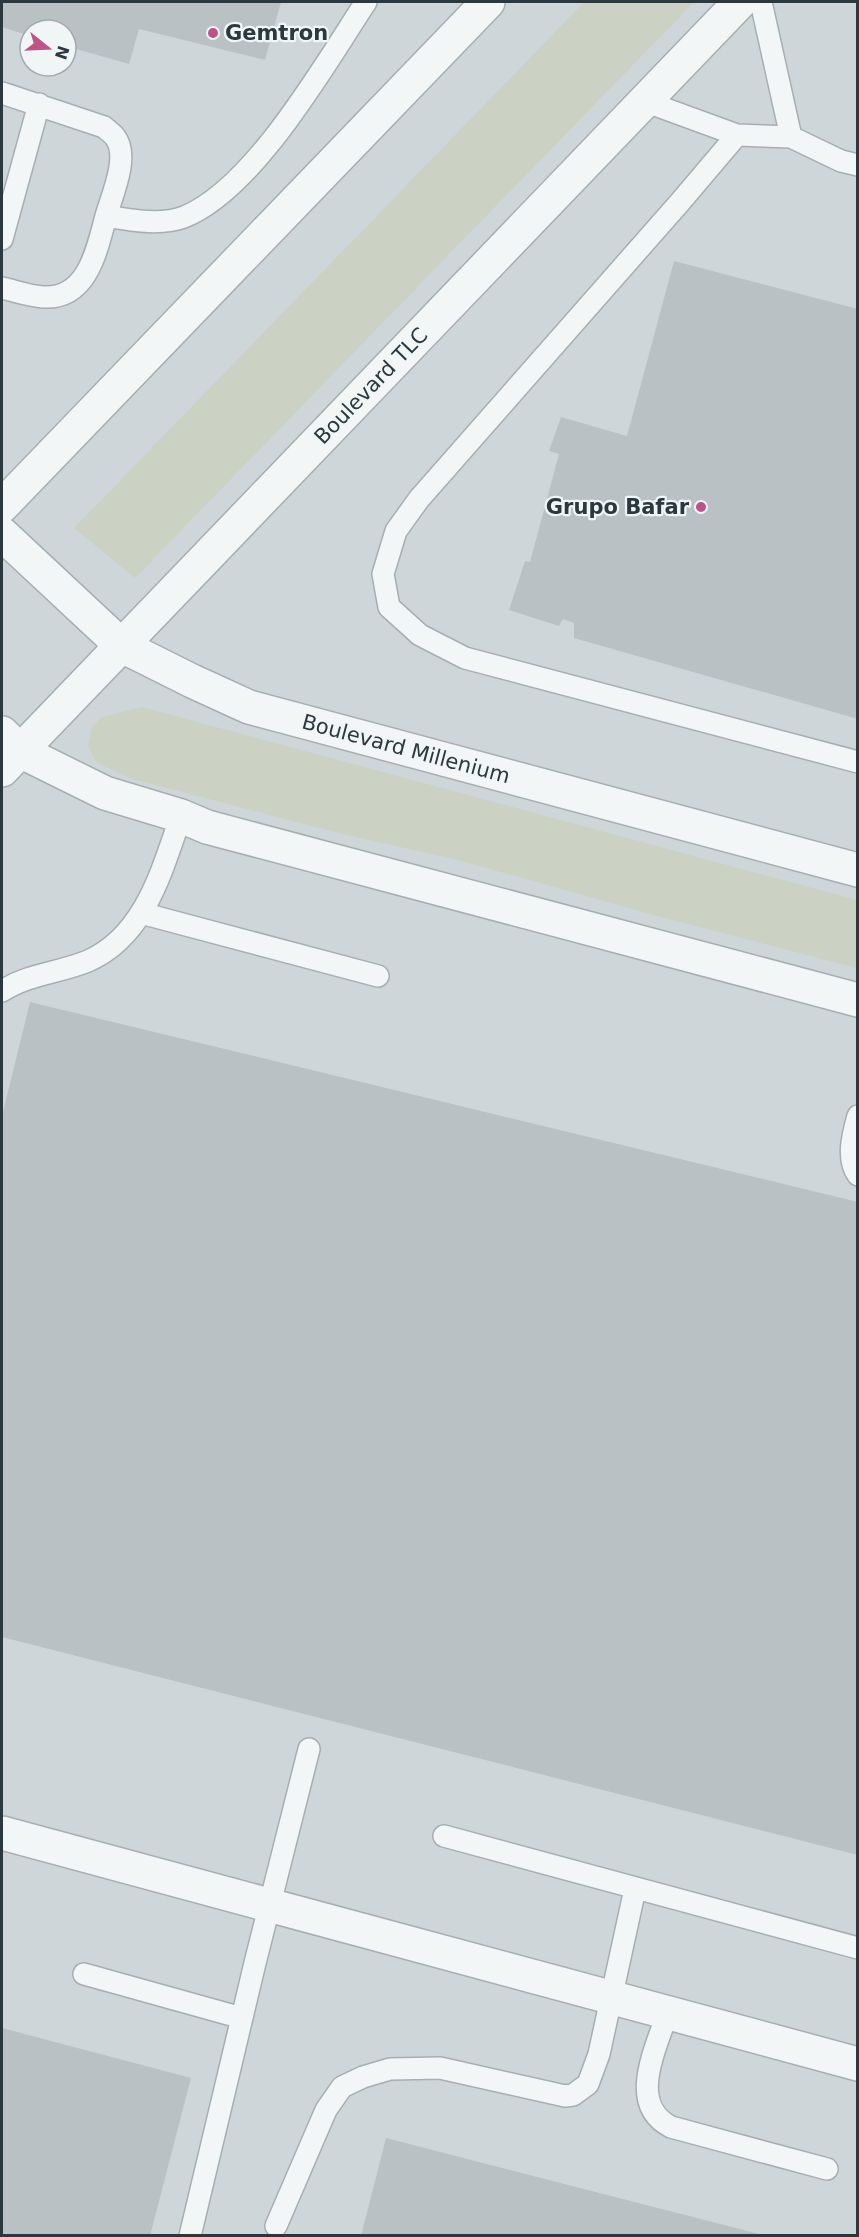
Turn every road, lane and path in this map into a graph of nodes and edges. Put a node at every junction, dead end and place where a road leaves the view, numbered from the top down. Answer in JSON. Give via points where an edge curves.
{"nodes":[{"id":1,"x":366,"y":2,"type":"edge"},
{"id":2,"x":488,"y":2,"type":"edge"},
{"id":3,"x":740,"y":2,"type":"edge"},
{"id":4,"x":761,"y":2,"type":"edge"},
{"id":5,"x":2,"y":93,"type":"edge"},
{"id":6,"x":644,"y":101,"type":"junction"},
{"id":7,"x":39,"y":104,"type":"junction"},
{"id":8,"x":737,"y":135,"type":"junction"},
{"id":9,"x":791,"y":137,"type":"junction"},
{"id":10,"x":858,"y":165,"type":"edge"},
{"id":11,"x":106,"y":216,"type":"junction"},
{"id":12,"x":2,"y":239,"type":"edge"},
{"id":13,"x":2,"y":288,"type":"edge"},
{"id":14,"x":2,"y":506,"type":"edge"},
{"id":15,"x":2,"y":534,"type":"edge"},
{"id":16,"x":123,"y":645,"type":"junction"},
{"id":17,"x":8,"y":751,"type":"edge"},
{"id":18,"x":858,"y":762,"type":"edge"},
{"id":19,"x":181,"y":816,"type":"junction"},
{"id":20,"x":858,"y":870,"type":"edge"},
{"id":21,"x":141,"y":913,"type":"junction"},
{"id":22,"x":378,"y":976,"type":"dead end"},
{"id":23,"x":2,"y":991,"type":"edge"},
{"id":24,"x":858,"y":1000,"type":"edge"},
{"id":25,"x":858,"y":1116,"type":"edge"},
{"id":26,"x":858,"y":1175,"type":"edge"},
{"id":27,"x":309,"y":1749,"type":"dead end"},
{"id":28,"x":2,"y":1833,"type":"edge"},
{"id":29,"x":444,"y":1836,"type":"dead end"},
{"id":30,"x":635,"y":1889,"type":"junction"},
{"id":31,"x":269,"y":1905,"type":"junction"},
{"id":32,"x":858,"y":1948,"type":"edge"},
{"id":33,"x":84,"y":1974,"type":"dead end"},
{"id":34,"x":610,"y":1997,"type":"junction"},
{"id":35,"x":668,"y":2011,"type":"junction"},
{"id":36,"x":242,"y":2018,"type":"junction"},
{"id":37,"x":858,"y":2064,"type":"edge"},
{"id":38,"x":827,"y":2169,"type":"dead end"},
{"id":39,"x":276,"y":2226,"type":"dead end"},
{"id":40,"x":190,"y":2235,"type":"edge"}],
"edges":[{"from":1,"to":11,"type":"lane","via":[[290,119],[242,174],[214,199],[183,217],[159,222]]},
{"from":2,"to":14,"type":"street"},
{"from":3,"to":6,"type":"street","name":"Boulevard TLC"},
{"from":4,"to":9,"type":"lane"},
{"from":5,"to":7,"type":"lane"},
{"from":6,"to":8,"type":"lane"},
{"from":6,"to":16,"type":"street","name":"Boulevard TLC"},
{"from":7,"to":11,"type":"lane","via":[[104,127],[116,137],[120,167]]},
{"from":7,"to":12,"type":"lane"},
{"from":8,"to":9,"type":"lane"},
{"from":8,"to":18,"type":"lane","via":[[419,499],[396,531],[383,574],[390,607],[420,635],[465,658]]},
{"from":9,"to":10,"type":"lane"},
{"from":11,"to":13,"type":"lane","via":[[93,263],[69,292],[42,297]]},
{"from":15,"to":16,"type":"street","name":"Boulevard Millenium"},
{"from":16,"to":17,"type":"street","name":"Boulevard TLC"},
{"from":16,"to":20,"type":"street","name":"Boulevard Millenium","via":[[249,707]]},
{"from":17,"to":19,"type":"street","via":[[105,793]]},
{"from":19,"to":21,"type":"lane","via":[[162,872]]},
{"from":19,"to":24,"type":"street","via":[[207,827]]},
{"from":21,"to":22,"type":"lane"},
{"from":21,"to":23,"type":"lane","via":[[122,939],[88,961],[16,981]]},
{"from":25,"to":26,"type":"lane","via":[[852,1151]]},
{"from":27,"to":31,"type":"lane"},
{"from":28,"to":31,"type":"street"},
{"from":29,"to":30,"type":"lane"},
{"from":30,"to":32,"type":"lane"},
{"from":30,"to":34,"type":"lane"},
{"from":31,"to":34,"type":"street"},
{"from":31,"to":36,"type":"lane"},
{"from":33,"to":36,"type":"lane"},
{"from":34,"to":35,"type":"street"},
{"from":34,"to":39,"type":"lane","via":[[599,2054],[588,2084],[573,2095],[440,2068],[390,2069],[342,2087],[326,2110]]},
{"from":35,"to":37,"type":"street"},
{"from":35,"to":38,"type":"lane","via":[[646,2086],[652,2111],[659,2121]]},
{"from":36,"to":40,"type":"lane"}]}
